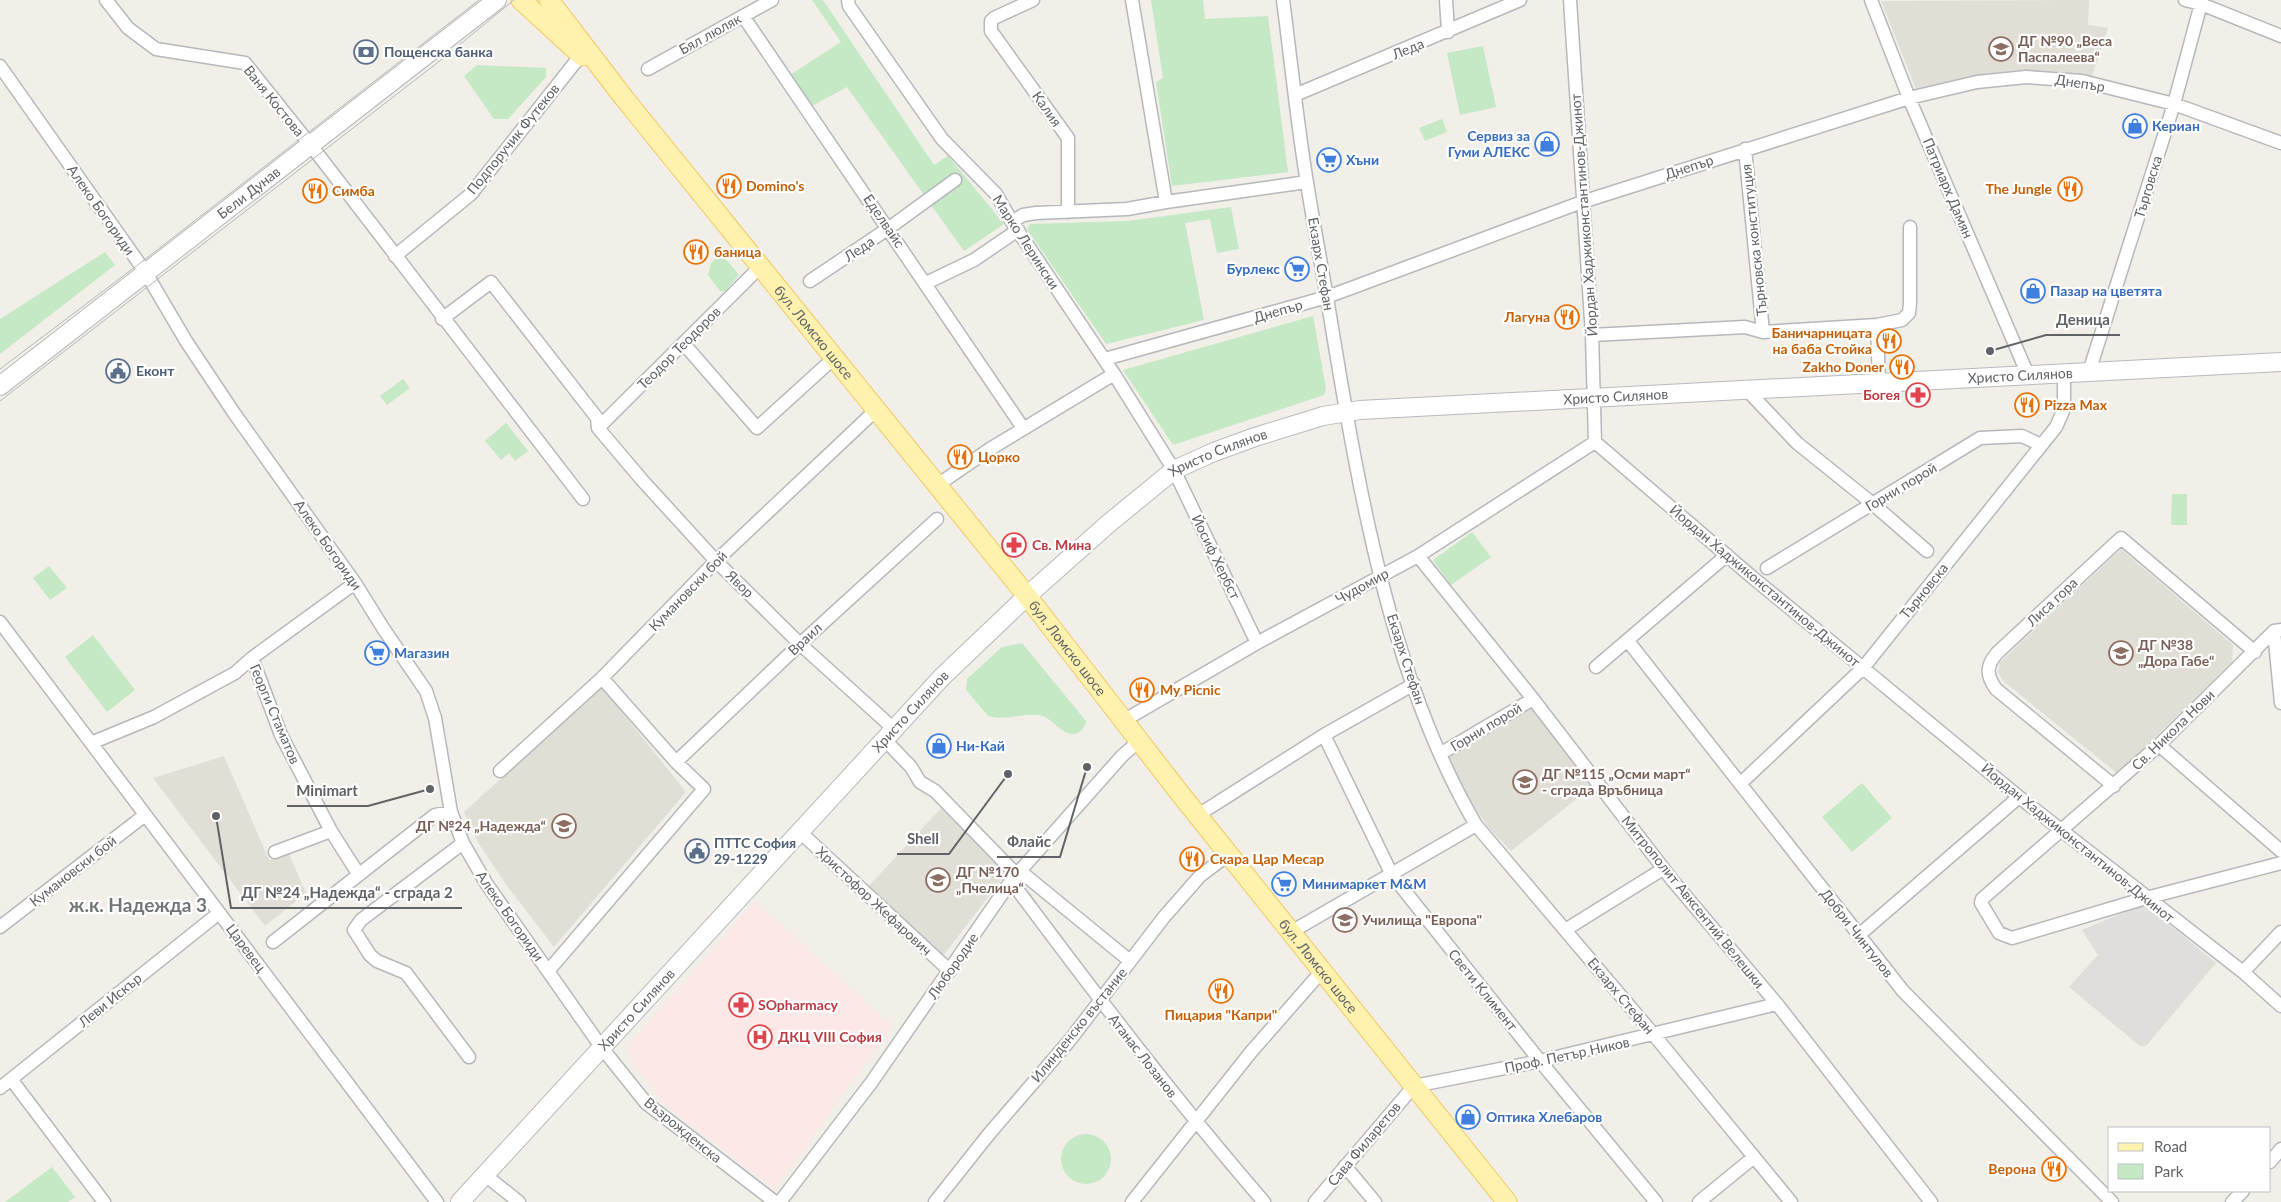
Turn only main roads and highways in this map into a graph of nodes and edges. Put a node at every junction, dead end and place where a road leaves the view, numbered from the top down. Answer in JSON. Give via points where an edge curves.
{"nodes":[{"id":1,"x":521,"y":0,"type":"edge"},
{"id":2,"x":549,"y":0,"type":"edge"},
{"id":3,"x":624,"y":98,"type":"junction"},
{"id":4,"x":1507,"y":1202,"type":"edge"}],
"edges":[{"from":1,"to":3,"type":"main road","name":"бул. Ломско шосе"},
{"from":2,"to":3,"type":"main road","name":"бул. Ломско шосе"},
{"from":3,"to":4,"type":"main road","name":"бул. Ломско шосе","via":[[1027,596]]}]}
